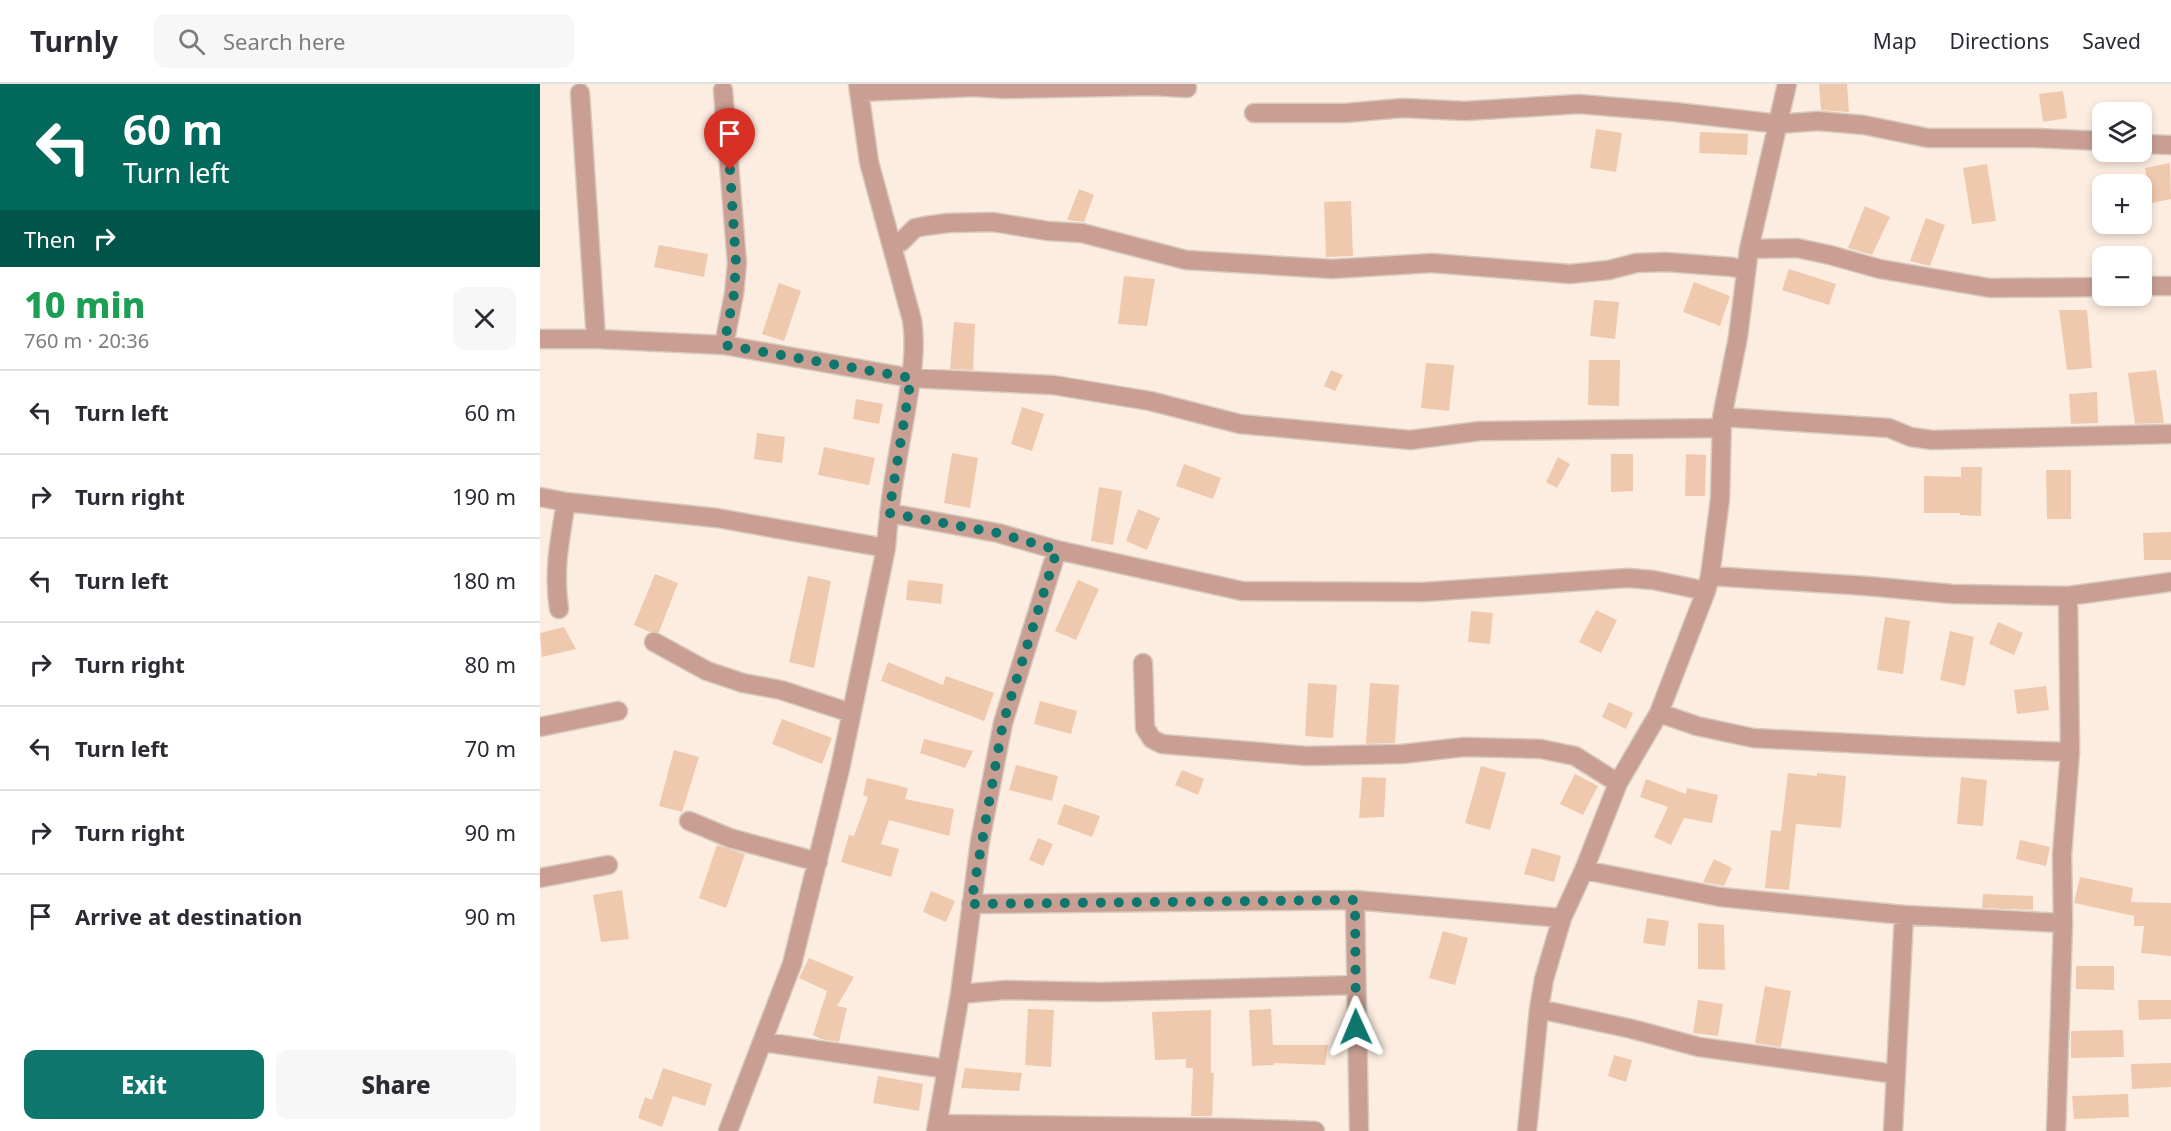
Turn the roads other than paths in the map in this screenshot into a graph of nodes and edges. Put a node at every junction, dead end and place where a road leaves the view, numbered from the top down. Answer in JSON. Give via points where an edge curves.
{"nodes":[{"id":1,"x":1787,"y":84,"type":"edge"},
{"id":2,"x":859,"y":88,"type":"edge"},
{"id":3,"x":1187,"y":88,"type":"dead end"},
{"id":4,"x":723,"y":90,"type":"dead end"},
{"id":5,"x":580,"y":93,"type":"dead end"},
{"id":6,"x":1254,"y":113,"type":"dead end"},
{"id":7,"x":1779,"y":124,"type":"junction"},
{"id":8,"x":2092,"y":141,"type":"edge"},
{"id":9,"x":2152,"y":144,"type":"edge"},
{"id":10,"x":2171,"y":145,"type":"edge"},
{"id":11,"x":891,"y":243,"type":"junction"},
{"id":12,"x":1749,"y":249,"type":"junction"},
{"id":13,"x":1746,"y":270,"type":"junction"},
{"id":14,"x":2152,"y":286,"type":"edge"},
{"id":15,"x":2171,"y":286,"type":"edge"},
{"id":16,"x":2092,"y":287,"type":"edge"},
{"id":17,"x":540,"y":339,"type":"edge"},
{"id":18,"x":596,"y":339,"type":"junction"},
{"id":19,"x":724,"y":345,"type":"junction"},
{"id":20,"x":911,"y":378,"type":"junction"},
{"id":21,"x":1721,"y":423,"type":"junction"},
{"id":22,"x":2171,"y":434,"type":"edge"},
{"id":23,"x":540,"y":497,"type":"edge"},
{"id":24,"x":566,"y":502,"type":"junction"},
{"id":25,"x":889,"y":513,"type":"junction"},
{"id":26,"x":886,"y":548,"type":"junction"},
{"id":27,"x":1057,"y":550,"type":"junction"},
{"id":28,"x":2171,"y":582,"type":"edge"},
{"id":29,"x":1708,"y":583,"type":"junction"},
{"id":30,"x":2068,"y":596,"type":"junction"},
{"id":31,"x":559,"y":609,"type":"dead end"},
{"id":32,"x":654,"y":642,"type":"dead end"},
{"id":33,"x":1143,"y":663,"type":"dead end"},
{"id":34,"x":618,"y":711,"type":"dead end"},
{"id":35,"x":851,"y":713,"type":"junction"},
{"id":36,"x":1659,"y":713,"type":"junction"},
{"id":37,"x":540,"y":727,"type":"edge"},
{"id":38,"x":2070,"y":752,"type":"junction"},
{"id":39,"x":1618,"y":783,"type":"junction"},
{"id":40,"x":689,"y":821,"type":"dead end"},
{"id":41,"x":818,"y":862,"type":"junction"},
{"id":42,"x":608,"y":865,"type":"dead end"},
{"id":43,"x":1584,"y":870,"type":"junction"},
{"id":44,"x":540,"y":878,"type":"edge"},
{"id":45,"x":1355,"y":900,"type":"junction"},
{"id":46,"x":971,"y":904,"type":"junction"},
{"id":47,"x":1904,"y":915,"type":"junction"},
{"id":48,"x":1562,"y":918,"type":"junction"},
{"id":49,"x":2063,"y":923,"type":"junction"},
{"id":50,"x":1356,"y":985,"type":"junction"},
{"id":51,"x":960,"y":994,"type":"junction"},
{"id":52,"x":1539,"y":1009,"type":"junction"},
{"id":53,"x":764,"y":1042,"type":"junction"},
{"id":54,"x":947,"y":1069,"type":"junction"},
{"id":55,"x":1895,"y":1074,"type":"junction"},
{"id":56,"x":937,"y":1128,"type":"edge"},
{"id":57,"x":728,"y":1131,"type":"edge"},
{"id":58,"x":1315,"y":1131,"type":"edge"},
{"id":59,"x":1359,"y":1131,"type":"edge"},
{"id":60,"x":1527,"y":1131,"type":"edge"},
{"id":61,"x":1893,"y":1131,"type":"edge"},
{"id":62,"x":2056,"y":1131,"type":"edge"}],
"edges":[{"from":1,"to":7,"type":"street"},
{"from":2,"to":3,"type":"street"},
{"from":2,"to":11,"type":"street","via":[[868,162]]},
{"from":4,"to":19,"type":"street","via":[[736,263]]},
{"from":5,"to":18,"type":"street"},
{"from":6,"to":7,"type":"street","via":[[1345,113],[1403,108],[1465,111],[1579,104]]},
{"from":7,"to":8,"type":"street","via":[[1818,121],[1864,125],[1928,138]]},
{"from":7,"to":12,"type":"street"},
{"from":9,"to":10,"type":"street"},
{"from":11,"to":13,"type":"street","via":[[901,242],[915,228],[948,222],[993,222],[1082,233],[1186,260],[1332,269],[1432,263],[1570,274],[1666,262]]},
{"from":11,"to":20,"type":"street","via":[[914,330]]},
{"from":12,"to":13,"type":"street"},
{"from":12,"to":16,"type":"street","via":[[1797,248],[1990,288]]},
{"from":13,"to":21,"type":"street"},
{"from":14,"to":15,"type":"street"},
{"from":17,"to":18,"type":"street"},
{"from":18,"to":19,"type":"street"},
{"from":19,"to":20,"type":"street"},
{"from":20,"to":21,"type":"street","via":[[1053,385],[1150,401],[1240,424],[1410,440],[1480,431]]},
{"from":20,"to":25,"type":"street"},
{"from":21,"to":22,"type":"street","via":[[1889,428],[1932,440]]},
{"from":21,"to":29,"type":"street","via":[[1720,499]]},
{"from":23,"to":24,"type":"street"},
{"from":24,"to":26,"type":"street","via":[[717,518]]},
{"from":24,"to":31,"type":"street","via":[[555,584]]},
{"from":25,"to":26,"type":"street"},
{"from":25,"to":27,"type":"street","via":[[998,533]]},
{"from":26,"to":35,"type":"street"},
{"from":27,"to":29,"type":"street","via":[[1242,591],[1423,592],[1627,578]]},
{"from":27,"to":46,"type":"street","via":[[1003,723]]},
{"from":28,"to":30,"type":"street"},
{"from":29,"to":30,"type":"street"},
{"from":29,"to":36,"type":"street"},
{"from":30,"to":38,"type":"street"},
{"from":32,"to":35,"type":"street","via":[[707,671]]},
{"from":33,"to":39,"type":"street","via":[[1145,728],[1152,739],[1162,744],[1307,756],[1402,754],[1464,747],[1540,749],[1575,756]]},
{"from":34,"to":37,"type":"street"},
{"from":35,"to":41,"type":"street"},
{"from":36,"to":38,"type":"street","via":[[1753,738]]},
{"from":36,"to":39,"type":"street"},
{"from":38,"to":49,"type":"street","via":[[2062,855]]},
{"from":39,"to":43,"type":"street"},
{"from":40,"to":41,"type":"street","via":[[730,838]]},
{"from":41,"to":53,"type":"street","via":[[792,964]]},
{"from":42,"to":44,"type":"street"},
{"from":43,"to":47,"type":"street","via":[[1720,897]]},
{"from":43,"to":48,"type":"street"},
{"from":45,"to":46,"type":"street"},
{"from":45,"to":48,"type":"street"},
{"from":45,"to":50,"type":"street"},
{"from":46,"to":51,"type":"street"},
{"from":47,"to":49,"type":"street"},
{"from":47,"to":55,"type":"street"},
{"from":48,"to":52,"type":"street"},
{"from":49,"to":62,"type":"street"},
{"from":50,"to":51,"type":"street"},
{"from":50,"to":59,"type":"street"},
{"from":51,"to":54,"type":"street"},
{"from":52,"to":55,"type":"street","via":[[1699,1047]]},
{"from":52,"to":60,"type":"street"},
{"from":53,"to":54,"type":"street"},
{"from":53,"to":57,"type":"street"},
{"from":54,"to":56,"type":"street"},
{"from":55,"to":61,"type":"street"},
{"from":56,"to":58,"type":"street"}]}
